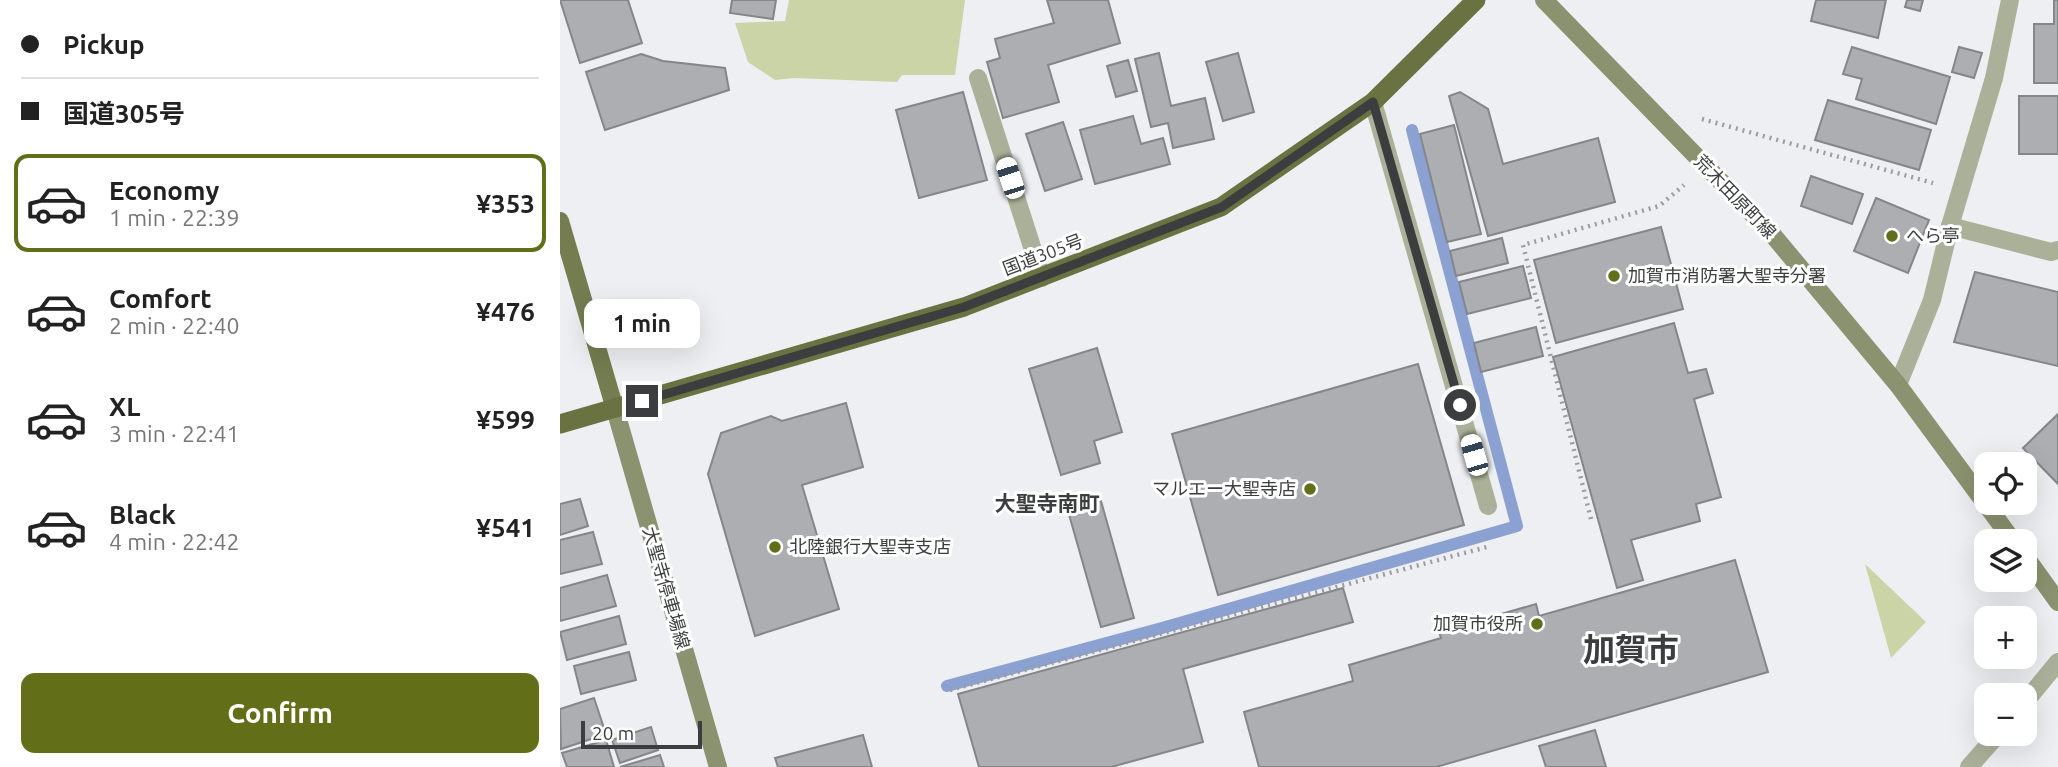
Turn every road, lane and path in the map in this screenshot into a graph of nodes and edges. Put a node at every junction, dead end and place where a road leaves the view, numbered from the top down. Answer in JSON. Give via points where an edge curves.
{"nodes":[{"id":1,"x":1476,"y":0,"type":"edge"},
{"id":2,"x":1544,"y":0,"type":"edge"},
{"id":3,"x":2010,"y":0,"type":"edge"},
{"id":4,"x":978,"y":78,"type":"dead end"},
{"id":5,"x":1373,"y":102,"type":"junction"},
{"id":6,"x":1697,"y":117,"type":"dead end"},
{"id":7,"x":1961,"y":190,"type":"junction"},
{"id":8,"x":1660,"y":206,"type":"dead end"},
{"id":9,"x":560,"y":221,"type":"edge"},
{"id":10,"x":1950,"y":226,"type":"junction"},
{"id":11,"x":2058,"y":250,"type":"edge"},
{"id":12,"x":1042,"y":278,"type":"junction"},
{"id":13,"x":1898,"y":385,"type":"junction"},
{"id":14,"x":615,"y":409,"type":"junction"},
{"id":15,"x":560,"y":424,"type":"edge"},
{"id":16,"x":1488,"y":506,"type":"dead end"},
{"id":17,"x":1591,"y":519,"type":"dead end"},
{"id":18,"x":2004,"y":529,"type":"edge"},
{"id":19,"x":1486,"y":547,"type":"dead end"},
{"id":20,"x":2037,"y":573,"type":"edge"},
{"id":21,"x":2058,"y":602,"type":"edge"},
{"id":22,"x":2055,"y":673,"type":"edge"},
{"id":23,"x":950,"y":690,"type":"dead end"},
{"id":24,"x":2037,"y":690,"type":"edge"},
{"id":25,"x":1988,"y":746,"type":"edge"},
{"id":26,"x":718,"y":767,"type":"edge"},
{"id":27,"x":1969,"y":767,"type":"edge"}],
"edges":[{"from":1,"to":5,"type":"highway","name":"国道305号"},
{"from":2,"to":13,"type":"main road","name":"荒木田原町線","via":[[1772,234]]},
{"from":3,"to":7,"type":"street","via":[[1994,78]]},
{"from":4,"to":12,"type":"street"},
{"from":5,"to":12,"type":"highway","name":"国道305号","via":[[1222,207]]},
{"from":5,"to":16,"type":"street"},
{"from":6,"to":7,"type":"path"},
{"from":7,"to":10,"type":"street"},
{"from":8,"to":17,"type":"path","via":[[1523,245]]},
{"from":9,"to":14,"type":"main road"},
{"from":10,"to":11,"type":"street"},
{"from":10,"to":13,"type":"street","via":[[1932,300]]},
{"from":12,"to":14,"type":"highway","name":"国道305号","via":[[964,307]]},
{"from":13,"to":18,"type":"main road","name":"荒木田原町線"},
{"from":14,"to":15,"type":"highway","name":"国道305号"},
{"from":14,"to":26,"type":"main road","name":"大聖寺停車場線"},
{"from":19,"to":23,"type":"path"},
{"from":20,"to":21,"type":"main road"},
{"from":22,"to":24,"type":"street"},
{"from":25,"to":27,"type":"street"}]}
